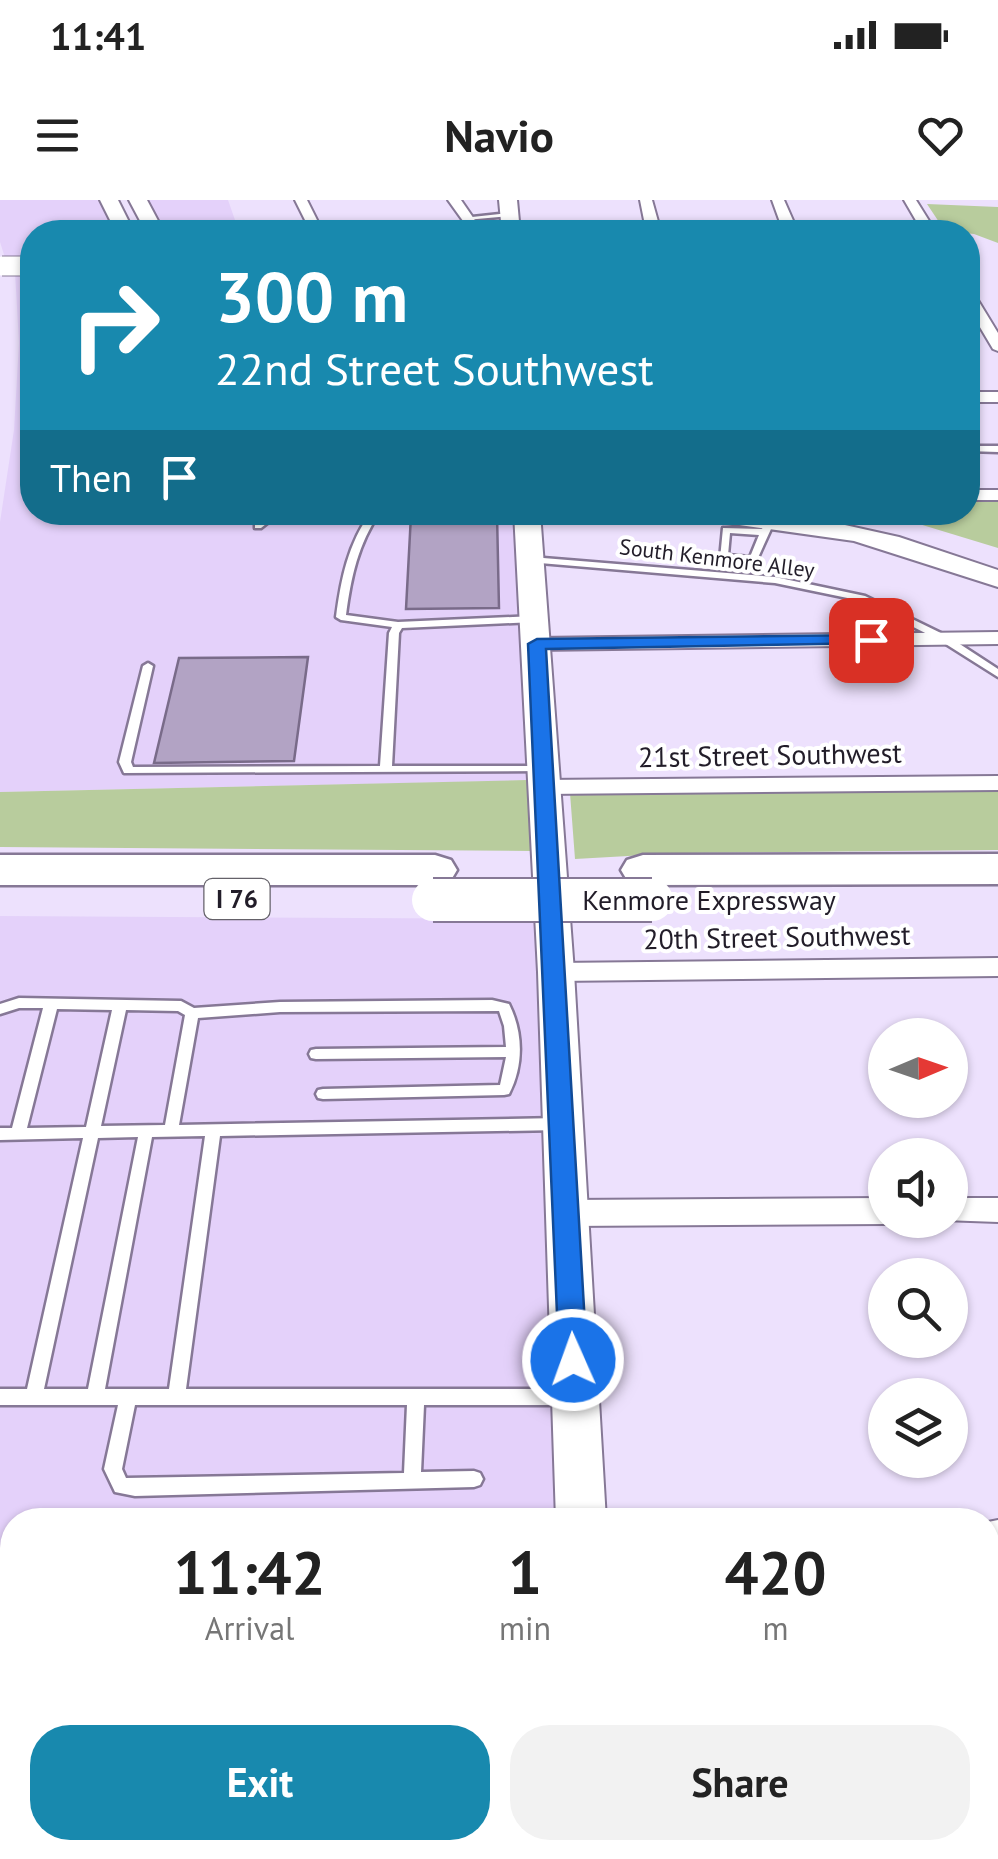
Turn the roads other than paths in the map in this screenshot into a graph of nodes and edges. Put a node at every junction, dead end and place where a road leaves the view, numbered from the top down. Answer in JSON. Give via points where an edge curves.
{"nodes":[{"id":1,"x":982,"y":318,"type":"edge"},
{"id":2,"x":998,"y":346,"type":"edge"},
{"id":3,"x":365,"y":525,"type":"edge"},
{"id":4,"x":528,"y":525,"type":"edge"},
{"id":5,"x":767,"y":525,"type":"joint"},
{"id":6,"x":838,"y":525,"type":"edge"},
{"id":7,"x":865,"y":525,"type":"edge"},
{"id":8,"x":530,"y":560,"type":"junction"},
{"id":9,"x":998,"y":562,"type":"edge"},
{"id":10,"x":998,"y":578,"type":"edge"},
{"id":11,"x":398,"y":625,"type":"junction"},
{"id":12,"x":536,"y":632,"type":"junction"},
{"id":13,"x":998,"y":638,"type":"edge"},
{"id":14,"x":945,"y":639,"type":"junction"},
{"id":15,"x":148,"y":666,"type":"dead end"},
{"id":16,"x":998,"y":674,"type":"edge"},
{"id":17,"x":386,"y":769,"type":"junction"},
{"id":18,"x":542,"y":778,"type":"junction"},
{"id":19,"x":998,"y":782,"type":"edge"},
{"id":20,"x":998,"y":869,"type":"edge"},
{"id":21,"x":0,"y":870,"type":"edge"},
{"id":22,"x":648,"y":885,"type":"junction"},
{"id":23,"x":30,"y":889,"type":"edge"},
{"id":24,"x":998,"y":901,"type":"edge"},
{"id":25,"x":998,"y":967,"type":"edge"},
{"id":26,"x":556,"y":972,"type":"junction"},
{"id":27,"x":51,"y":1004,"type":"junction"},
{"id":28,"x":120,"y":1005,"type":"junction"},
{"id":29,"x":0,"y":1010,"type":"edge"},
{"id":30,"x":192,"y":1013,"type":"junction"},
{"id":31,"x":511,"y":1052,"type":"junction"},
{"id":32,"x":316,"y":1054,"type":"dead end"},
{"id":33,"x":323,"y":1094,"type":"dead end"},
{"id":34,"x":563,"y":1124,"type":"junction"},
{"id":35,"x":213,"y":1131,"type":"junction"},
{"id":36,"x":146,"y":1132,"type":"junction"},
{"id":37,"x":172,"y":1132,"type":"junction"},
{"id":38,"x":91,"y":1133,"type":"junction"},
{"id":39,"x":0,"y":1134,"type":"edge"},
{"id":40,"x":18,"y":1134,"type":"junction"},
{"id":41,"x":968,"y":1210,"type":"edge"},
{"id":42,"x":998,"y":1210,"type":"edge"},
{"id":43,"x":868,"y":1211,"type":"edge"},
{"id":44,"x":566,"y":1213,"type":"junction"},
{"id":45,"x":0,"y":1397,"type":"edge"},
{"id":46,"x":95,"y":1397,"type":"junction"},
{"id":47,"x":128,"y":1397,"type":"junction"},
{"id":48,"x":176,"y":1397,"type":"junction"},
{"id":49,"x":416,"y":1397,"type":"junction"},
{"id":50,"x":575,"y":1397,"type":"junction"},
{"id":51,"x":34,"y":1398,"type":"junction"},
{"id":52,"x":474,"y":1479,"type":"dead end"},
{"id":53,"x":412,"y":1481,"type":"junction"},
{"id":54,"x":580,"y":1508,"type":"edge"}],
"edges":[{"from":1,"to":2,"type":"street"},
{"from":3,"to":11,"type":"lane","via":[[351,557],[342,617]]},
{"from":4,"to":8,"type":"main road"},
{"from":5,"to":5,"type":"lane","via":[[753,560],[723,557],[726,530]]},
{"from":6,"to":10,"type":"main road"},
{"from":7,"to":9,"type":"main road","via":[[913,533]]},
{"from":8,"to":12,"type":"main road"},
{"from":8,"to":14,"type":"lane","name":"South Kenmore Alley","via":[[774,580],[865,598]]},
{"from":11,"to":12,"type":"lane"},
{"from":11,"to":17,"type":"lane"},
{"from":12,"to":14,"type":"street"},
{"from":12,"to":18,"type":"main road"},
{"from":13,"to":14,"type":"street"},
{"from":14,"to":16,"type":"lane","name":"South Kenmore Alley"},
{"from":15,"to":17,"type":"lane","via":[[128,770]]},
{"from":17,"to":18,"type":"lane"},
{"from":18,"to":19,"type":"street","name":"21st Street Southwest"},
{"from":18,"to":26,"type":"main road"},
{"from":20,"to":22,"type":"highway","name":"Kenmore Expressway","number":"I 76"},
{"from":21,"to":23,"type":"highway","name":"Kenmore Expressway","number":"I 76"},
{"from":22,"to":23,"type":"highway","name":"Kenmore Expressway","number":"I 76","bridge":true},
{"from":22,"to":24,"type":"highway","name":"Kenmore Expressway","number":"I 76"},
{"from":25,"to":26,"type":"street","name":"20th Street Southwest"},
{"from":26,"to":34,"type":"main road"},
{"from":27,"to":28,"type":"lane"},
{"from":27,"to":29,"type":"lane"},
{"from":27,"to":40,"type":"lane"},
{"from":28,"to":30,"type":"lane","via":[[181,1006]]},
{"from":28,"to":38,"type":"lane"},
{"from":30,"to":31,"type":"lane","via":[[492,1005],[504,1007],[510,1018]]},
{"from":30,"to":37,"type":"lane"},
{"from":31,"to":32,"type":"lane"},
{"from":31,"to":33,"type":"lane","via":[[511,1080],[504,1090]]},
{"from":34,"to":35,"type":"lane"},
{"from":34,"to":44,"type":"main road"},
{"from":35,"to":37,"type":"lane"},
{"from":35,"to":48,"type":"lane"},
{"from":36,"to":37,"type":"lane"},
{"from":36,"to":38,"type":"lane"},
{"from":36,"to":46,"type":"lane"},
{"from":38,"to":40,"type":"lane"},
{"from":38,"to":51,"type":"lane"},
{"from":39,"to":40,"type":"lane"},
{"from":41,"to":42,"type":"street"},
{"from":43,"to":44,"type":"street"},
{"from":44,"to":50,"type":"main road"},
{"from":45,"to":51,"type":"lane"},
{"from":46,"to":47,"type":"lane"},
{"from":46,"to":51,"type":"lane"},
{"from":47,"to":48,"type":"lane"},
{"from":47,"to":53,"type":"lane","via":[[113,1470],[121,1486]]},
{"from":48,"to":49,"type":"lane"},
{"from":49,"to":50,"type":"lane"},
{"from":49,"to":53,"type":"lane"},
{"from":50,"to":54,"type":"main road"},
{"from":52,"to":53,"type":"lane"}]}
